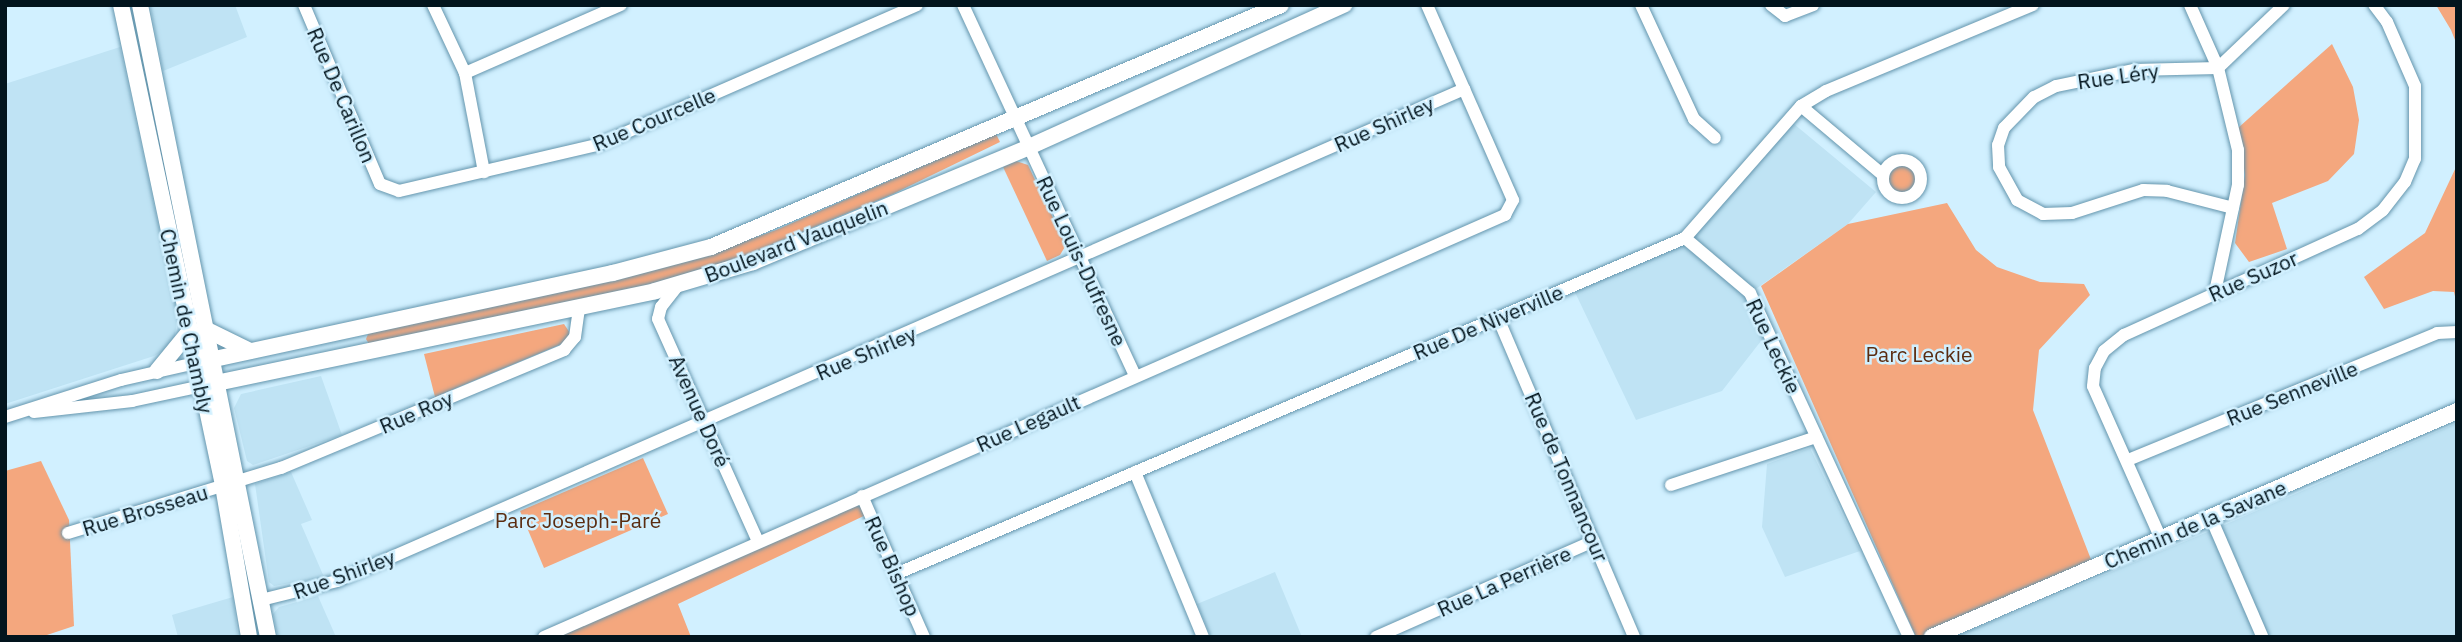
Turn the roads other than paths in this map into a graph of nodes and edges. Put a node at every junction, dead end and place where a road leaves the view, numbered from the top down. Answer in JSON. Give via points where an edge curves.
{"nodes":[{"id":1,"x":121,"y":5,"type":"edge"},
{"id":2,"x":140,"y":5,"type":"edge"},
{"id":3,"x":304,"y":5,"type":"edge"},
{"id":4,"x":433,"y":5,"type":"edge"},
{"id":5,"x":621,"y":5,"type":"edge"},
{"id":6,"x":917,"y":5,"type":"edge"},
{"id":7,"x":963,"y":5,"type":"edge"},
{"id":8,"x":1281,"y":5,"type":"edge"},
{"id":9,"x":1344,"y":5,"type":"edge"},
{"id":10,"x":1427,"y":5,"type":"edge"},
{"id":11,"x":1641,"y":5,"type":"edge"},
{"id":12,"x":1771,"y":5,"type":"edge"},
{"id":13,"x":1814,"y":5,"type":"edge"},
{"id":14,"x":2033,"y":5,"type":"edge"},
{"id":15,"x":2190,"y":5,"type":"edge"},
{"id":16,"x":2284,"y":5,"type":"edge"},
{"id":17,"x":2374,"y":5,"type":"edge"},
{"id":18,"x":2218,"y":68,"type":"junction"},
{"id":19,"x":465,"y":73,"type":"junction"},
{"id":20,"x":1464,"y":89,"type":"junction"},
{"id":21,"x":1801,"y":106,"type":"junction"},
{"id":22,"x":1014,"y":118,"type":"junction"},
{"id":23,"x":1715,"y":138,"type":"dead end"},
{"id":24,"x":1029,"y":146,"type":"junction"},
{"id":25,"x":484,"y":172,"type":"junction"},
{"id":26,"x":1883,"y":175,"type":"dead end"},
{"id":27,"x":380,"y":184,"type":"joint"},
{"id":28,"x":2233,"y":208,"type":"junction"},
{"id":29,"x":1685,"y":238,"type":"junction"},
{"id":30,"x":1080,"y":257,"type":"junction"},
{"id":31,"x":679,"y":284,"type":"junction"},
{"id":32,"x":2215,"y":292,"type":"junction"},
{"id":33,"x":579,"y":308,"type":"junction"},
{"id":34,"x":1498,"y":318,"type":"junction"},
{"id":35,"x":197,"y":331,"type":"junction"},
{"id":36,"x":2457,"y":332,"type":"edge"},
{"id":37,"x":250,"y":351,"type":"junction"},
{"id":38,"x":204,"y":361,"type":"junction"},
{"id":39,"x":157,"y":371,"type":"junction"},
{"id":40,"x":1135,"y":376,"type":"junction"},
{"id":41,"x":209,"y":385,"type":"junction"},
{"id":42,"x":2457,"y":411,"type":"edge"},
{"id":43,"x":19,"y":413,"type":"junction"},
{"id":44,"x":5,"y":417,"type":"edge"},
{"id":45,"x":706,"y":422,"type":"junction"},
{"id":46,"x":1816,"y":437,"type":"junction"},
{"id":47,"x":2128,"y":460,"type":"junction"},
{"id":48,"x":1135,"y":472,"type":"junction"},
{"id":49,"x":231,"y":484,"type":"junction"},
{"id":50,"x":1671,"y":485,"type":"dead end"},
{"id":51,"x":862,"y":496,"type":"junction"},
{"id":52,"x":2211,"y":517,"type":"junction"},
{"id":53,"x":68,"y":533,"type":"dead end"},
{"id":54,"x":2161,"y":539,"type":"junction"},
{"id":55,"x":758,"y":541,"type":"junction"},
{"id":56,"x":1594,"y":541,"type":"junction"},
{"id":57,"x":896,"y":574,"type":"junction"},
{"id":58,"x":261,"y":600,"type":"junction"},
{"id":59,"x":2262,"y":636,"type":"edge"},
{"id":60,"x":249,"y":637,"type":"edge"},
{"id":61,"x":268,"y":637,"type":"edge"},
{"id":62,"x":544,"y":637,"type":"edge"},
{"id":63,"x":924,"y":637,"type":"edge"},
{"id":64,"x":1203,"y":637,"type":"edge"},
{"id":65,"x":1376,"y":637,"type":"edge"},
{"id":66,"x":1634,"y":637,"type":"edge"},
{"id":67,"x":1909,"y":637,"type":"edge"},
{"id":68,"x":1932,"y":637,"type":"edge"}],
"edges":[{"from":1,"to":35,"type":"street","name":"Chemin de Chambly"},
{"from":2,"to":35,"type":"street","name":"Chemin de Chambly"},
{"from":3,"to":27,"type":"street","name":"Rue De Carillon"},
{"from":4,"to":19,"type":"street"},
{"from":5,"to":19,"type":"street"},
{"from":6,"to":25,"type":"street","name":"Rue Courcelle","via":[[597,145]]},
{"from":7,"to":22,"type":"street","name":"Rue Louis-Dufresne"},
{"from":8,"to":22,"type":"street","name":"Boulevard Vauquelin"},
{"from":9,"to":24,"type":"street","name":"Boulevard Vauquelin"},
{"from":10,"to":20,"type":"street"},
{"from":11,"to":23,"type":"street","via":[[1694,119]]},
{"from":12,"to":13,"type":"street","via":[[1785,16]]},
{"from":14,"to":21,"type":"street","name":"Rue De Niverville","via":[[1826,91]]},
{"from":15,"to":18,"type":"street"},
{"from":16,"to":18,"type":"street"},
{"from":17,"to":32,"type":"street","name":"Rue Suzor","via":[[2387,22],[2416,86],[2415,159],[2405,182],[2384,210],[2358,229]]},
{"from":18,"to":28,"type":"street","via":[[2238,150]]},
{"from":18,"to":28,"type":"street","name":"Rue Léry","via":[[2134,70],[2056,86],[2034,97],[2004,128],[1998,145],[2000,167],[2017,200],[2043,214],[2072,214],[2143,190],[2167,191]]},
{"from":19,"to":25,"type":"street"},
{"from":20,"to":30,"type":"street","name":"Rue Shirley"},
{"from":20,"to":40,"type":"street","name":"Rue Legault","via":[[1510,193],[1511,208]]},
{"from":21,"to":26,"type":"street"},
{"from":21,"to":29,"type":"street","name":"Rue De Niverville"},
{"from":22,"to":24,"type":"street","name":"Rue Louis-Dufresne"},
{"from":22,"to":37,"type":"street","name":"Boulevard Vauquelin","via":[[784,219],[694,252]]},
{"from":24,"to":30,"type":"street","name":"Rue Louis-Dufresne"},
{"from":24,"to":31,"type":"street","name":"Boulevard Vauquelin","via":[[754,262]]},
{"from":25,"to":27,"type":"street","name":"Rue Courcelle","via":[[399,191]]},
{"from":28,"to":32,"type":"street"},
{"from":29,"to":34,"type":"street","name":"Rue De Niverville"},
{"from":29,"to":46,"type":"street","name":"Rue Leckie","via":[[1750,293]]},
{"from":30,"to":40,"type":"street","name":"Rue Louis-Dufresne"},
{"from":30,"to":45,"type":"street","name":"Rue Shirley"},
{"from":31,"to":33,"type":"street","name":"Boulevard Vauquelin"},
{"from":31,"to":45,"type":"street","name":"Avenue Doré","via":[[658,316]]},
{"from":32,"to":47,"type":"street","name":"Rue Suzor","via":[[2124,335],[2099,359],[2093,386]]},
{"from":33,"to":41,"type":"street","name":"Boulevard Vauquelin"},
{"from":33,"to":49,"type":"street","name":"Rue Roy","via":[[575,337],[564,350],[342,444]]},
{"from":34,"to":48,"type":"street","name":"Rue De Niverville"},
{"from":34,"to":56,"type":"street","name":"Rue de Tonnancour"},
{"from":35,"to":37,"type":"street"},
{"from":35,"to":38,"type":"street","name":"Chemin de Chambly"},
{"from":35,"to":39,"type":"street"},
{"from":36,"to":47,"type":"street","name":"Rue Senneville","via":[[2437,334]]},
{"from":37,"to":38,"type":"street","name":"Boulevard Vauquelin"},
{"from":38,"to":39,"type":"street"},
{"from":38,"to":41,"type":"street","name":"Chemin de Chambly"},
{"from":39,"to":43,"type":"street"},
{"from":40,"to":51,"type":"street","name":"Rue Legault"},
{"from":41,"to":43,"type":"street","via":[[132,401]]},
{"from":41,"to":49,"type":"street","name":"Chemin de Chambly"},
{"from":42,"to":52,"type":"street","name":"Chemin de la Savane"},
{"from":43,"to":44,"type":"street"},
{"from":45,"to":55,"type":"street","name":"Avenue Doré"},
{"from":45,"to":58,"type":"street","name":"Rue Shirley","via":[[337,581]]},
{"from":46,"to":50,"type":"street"},
{"from":46,"to":67,"type":"street","name":"Rue Leckie"},
{"from":47,"to":54,"type":"street","name":"Rue Suzor"},
{"from":48,"to":57,"type":"street","name":"Rue De Niverville"},
{"from":48,"to":64,"type":"street"},
{"from":49,"to":53,"type":"street","name":"Rue Brosseau"},
{"from":49,"to":58,"type":"street","name":"Chemin de Chambly"},
{"from":49,"to":60,"type":"street","name":"Chemin de Chambly"},
{"from":51,"to":55,"type":"street","name":"Rue Legault"},
{"from":51,"to":57,"type":"street","name":"Rue Bishop"},
{"from":52,"to":54,"type":"street","name":"Chemin de la Savane"},
{"from":52,"to":59,"type":"street"},
{"from":54,"to":68,"type":"street","name":"Chemin de la Savane"},
{"from":55,"to":62,"type":"street","name":"Rue Legault"},
{"from":56,"to":65,"type":"street","name":"Rue La Perrière"},
{"from":56,"to":66,"type":"street","name":"Rue de Tonnancour"},
{"from":57,"to":63,"type":"street","name":"Rue Bishop"},
{"from":58,"to":61,"type":"street","name":"Chemin de Chambly"}]}
